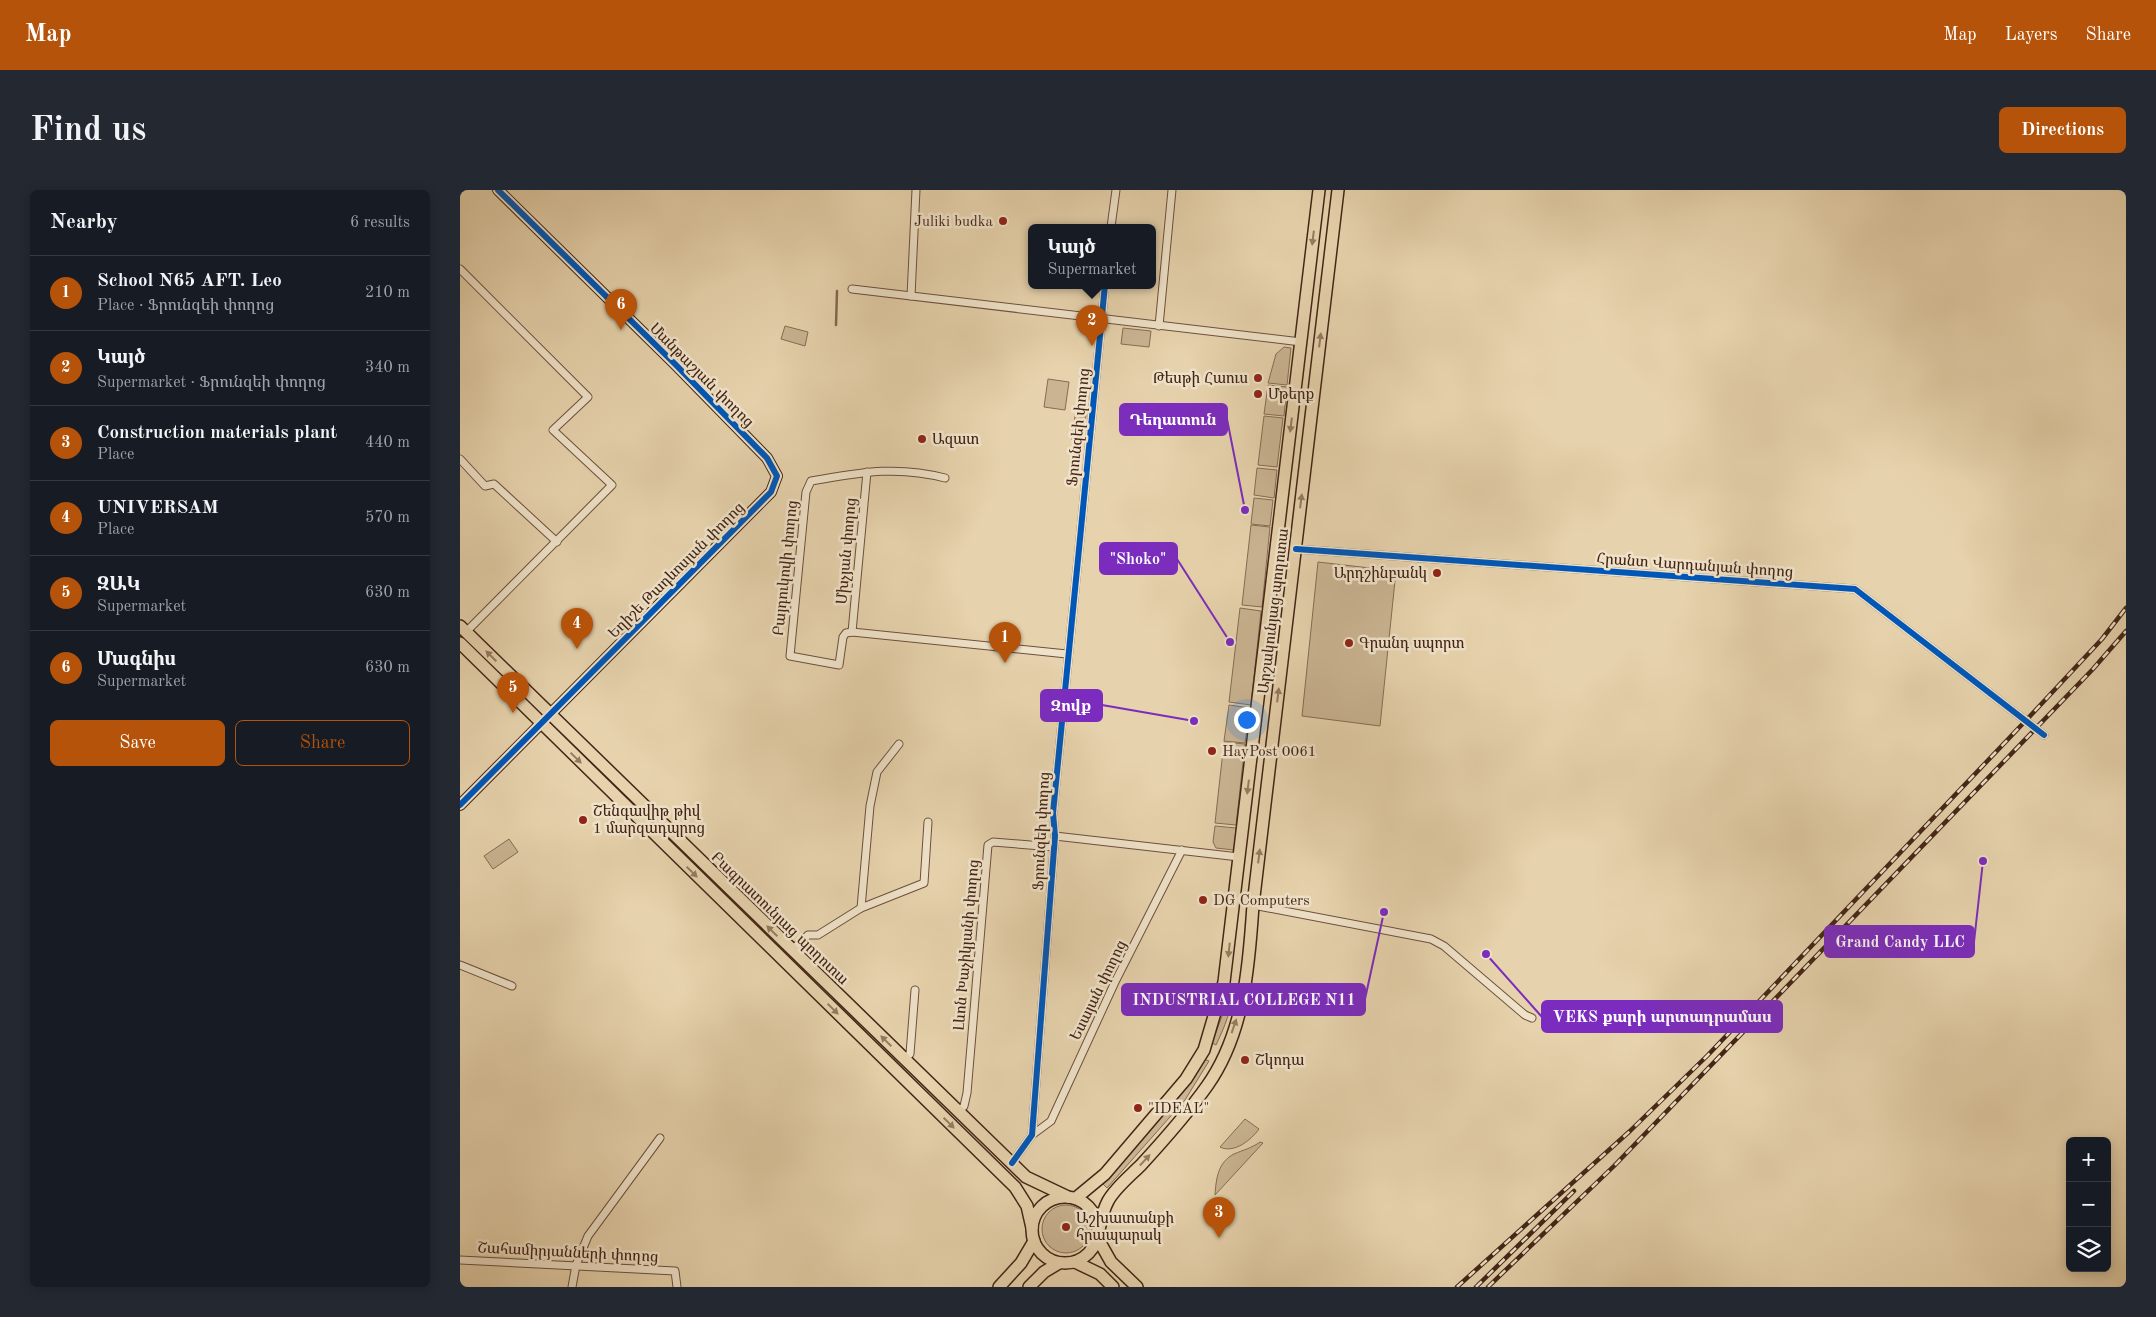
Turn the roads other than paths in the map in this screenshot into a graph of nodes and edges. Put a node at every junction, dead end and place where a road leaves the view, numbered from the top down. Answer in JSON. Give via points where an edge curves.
{"nodes":[{"id":1,"x":498,"y":190,"type":"edge"},
{"id":2,"x":916,"y":190,"type":"edge"},
{"id":3,"x":1116,"y":190,"type":"edge"},
{"id":4,"x":1172,"y":190,"type":"edge"},
{"id":5,"x":1319,"y":190,"type":"edge"},
{"id":6,"x":1338,"y":190,"type":"edge"},
{"id":7,"x":1111,"y":224,"type":"edge"},
{"id":8,"x":460,"y":269,"type":"edge"},
{"id":9,"x":852,"y":289,"type":"dead end"},
{"id":10,"x":1105,"y":289,"type":"edge"},
{"id":11,"x":911,"y":296,"type":"junction"},
{"id":12,"x":1102,"y":319,"type":"junction"},
{"id":13,"x":1158,"y":326,"type":"junction"},
{"id":14,"x":1300,"y":342,"type":"junction"},
{"id":15,"x":460,"y":459,"type":"edge"},
{"id":16,"x":867,"y":472,"type":"junction"},
{"id":17,"x":777,"y":476,"type":"joint"},
{"id":18,"x":945,"y":478,"type":"dead end"},
{"id":19,"x":556,"y":542,"type":"junction"},
{"id":20,"x":1276,"y":547,"type":"junction"},
{"id":21,"x":1296,"y":549,"type":"junction"},
{"id":22,"x":463,"y":629,"type":"edge"},
{"id":23,"x":852,"y":632,"type":"junction"},
{"id":24,"x":460,"y":644,"type":"edge"},
{"id":25,"x":1067,"y":654,"type":"junction"},
{"id":26,"x":550,"y":715,"type":"junction"},
{"id":27,"x":541,"y":724,"type":"junction"},
{"id":28,"x":2044,"y":735,"type":"dead end"},
{"id":29,"x":899,"y":744,"type":"dead end"},
{"id":30,"x":460,"y":805,"type":"edge"},
{"id":31,"x":928,"y":822,"type":"dead end"},
{"id":32,"x":1055,"y":836,"type":"junction"},
{"id":33,"x":1054,"y":847,"type":"junction"},
{"id":34,"x":1182,"y":850,"type":"junction"},
{"id":35,"x":1239,"y":857,"type":"junction"},
{"id":36,"x":1234,"y":902,"type":"junction"},
{"id":37,"x":1253,"y":905,"type":"junction"},
{"id":38,"x":861,"y":908,"type":"junction"},
{"id":39,"x":792,"y":950,"type":"junction"},
{"id":40,"x":460,"y":965,"type":"edge"},
{"id":41,"x":512,"y":986,"type":"dead end"},
{"id":42,"x":915,"y":990,"type":"dead end"},
{"id":43,"x":1532,"y":1018,"type":"dead end"},
{"id":44,"x":1204,"y":1050,"type":"junction"},
{"id":45,"x":904,"y":1059,"type":"junction"},
{"id":46,"x":1222,"y":1060,"type":"junction"},
{"id":47,"x":959,"y":1112,"type":"junction"},
{"id":48,"x":1032,"y":1135,"type":"junction"},
{"id":49,"x":660,"y":1138,"type":"dead end"},
{"id":50,"x":1012,"y":1163,"type":"junction"},
{"id":51,"x":1072,"y":1197,"type":"junction"},
{"id":52,"x":1032,"y":1228,"type":"junction"},
{"id":53,"x":1098,"y":1235,"type":"junction"},
{"id":54,"x":1034,"y":1241,"type":"junction"},
{"id":55,"x":460,"y":1260,"type":"edge"},
{"id":56,"x":1075,"y":1262,"type":"junction"},
{"id":57,"x":1059,"y":1263,"type":"junction"},
{"id":58,"x":576,"y":1265,"type":"junction"},
{"id":59,"x":572,"y":1287,"type":"edge"},
{"id":60,"x":677,"y":1287,"type":"edge"},
{"id":61,"x":999,"y":1287,"type":"edge"},
{"id":62,"x":1029,"y":1287,"type":"edge"},
{"id":63,"x":1113,"y":1287,"type":"edge"},
{"id":64,"x":1137,"y":1287,"type":"edge"}],
"edges":[{"from":1,"to":17,"type":"street","name":"Մանթաշյան փողոց","via":[[767,458]]},
{"from":2,"to":11,"type":"street"},
{"from":3,"to":7,"type":"street"},
{"from":4,"to":13,"type":"street"},
{"from":5,"to":14,"type":"main road","name":"Արշակունյաց պողոտա","one_way":true},
{"from":21,"to":6,"type":"main road","name":"Արշակունյաց պողոտա","one_way":true},
{"from":8,"to":19,"type":"street","via":[[588,396],[553,430],[612,485]]},
{"from":9,"to":11,"type":"street"},
{"from":10,"to":12,"type":"street","name":"Ֆրունզեի փողոց"},
{"from":11,"to":12,"type":"street"},
{"from":12,"to":13,"type":"street"},
{"from":12,"to":25,"type":"street","name":"Ֆրունզեի փողոց"},
{"from":13,"to":14,"type":"street"},
{"from":14,"to":20,"type":"main road","name":"Արշակունյաց պողոտա","one_way":true},
{"from":15,"to":19,"type":"street","via":[[485,486],[494,484]]},
{"from":16,"to":18,"type":"street","name":"Բայդուկովի փողոց","via":[[906,470]]},
{"from":16,"to":23,"type":"street","name":"Մխչյան փողոց"},
{"from":16,"to":23,"type":"street","name":"Բայդուկովի փողոց","via":[[811,481],[806,492],[790,653],[793,657],[839,665],[843,637]]},
{"from":17,"to":26,"type":"street","name":"Եղիշե Թադևոսյան փողոց","via":[[771,492]]},
{"from":19,"to":22,"type":"street"},
{"from":20,"to":21,"type":"main road"},
{"from":20,"to":35,"type":"main road","name":"Արշակունյաց պողոտա","one_way":true},
{"from":21,"to":28,"type":"street","name":"Հրանտ Վարդանյան փողոց","via":[[1855,589]]},
{"from":37,"to":21,"type":"main road","name":"Արշակունյաց պողոտա","one_way":true},
{"from":26,"to":22,"type":"main road","name":"Բագրատունյաց պողոտա","one_way":true},
{"from":23,"to":25,"type":"street"},
{"from":24,"to":27,"type":"main road","name":"Բագրատունյաց պողոտա"},
{"from":25,"to":32,"type":"street","name":"Ֆրունզեի փողոց","via":[[1053,813]]},
{"from":26,"to":27,"type":"street","name":"Եղիշե Թադևոսյան փողոց"},
{"from":39,"to":26,"type":"main road","name":"Բագրատունյաց պողոտա","one_way":true},
{"from":27,"to":30,"type":"street","name":"Եղիշե Թադևոսյան փողոց"},
{"from":27,"to":52,"type":"main road","name":"Բագրատունյաց պողոտա","one_way":true,"via":[[1015,1187],[1027,1206]]},
{"from":29,"to":38,"type":"street","via":[[877,772],[870,806]]},
{"from":31,"to":38,"type":"street","via":[[924,882]]},
{"from":32,"to":33,"type":"street","name":"Ֆրունզեի փողոց"},
{"from":32,"to":34,"type":"street"},
{"from":33,"to":47,"type":"street","name":"Լևոն Խաչիկյանի փողոց","via":[[993,842],[988,846],[967,1094]]},
{"from":33,"to":48,"type":"street","name":"Ֆրունզեի փողոց"},
{"from":34,"to":35,"type":"street"},
{"from":34,"to":48,"type":"street","name":"Եսայան փողոց","via":[[1115,982],[1051,1121]]},
{"from":35,"to":36,"type":"main road","name":"Արշակունյաց պողոտա"},
{"from":36,"to":37,"type":"main road"},
{"from":36,"to":44,"type":"main road","name":"Արշակունյաց պողոտա","one_way":true,"via":[[1224,982]]},
{"from":37,"to":43,"type":"street","via":[[1431,940],[1444,946]]},
{"from":46,"to":37,"type":"main road","name":"Արշակունյաց պողոտա","one_way":true,"via":[[1242,1002]]},
{"from":38,"to":39,"type":"street","via":[[818,934],[808,935]]},
{"from":45,"to":39,"type":"main road","name":"Բագրատունյաց պողոտա","one_way":true},
{"from":40,"to":41,"type":"street"},
{"from":42,"to":45,"type":"street","via":[[910,1054]]},
{"from":44,"to":46,"type":"main road","via":[[1218,1051]]},
{"from":44,"to":51,"type":"main road","name":"Արշակունյաց պողոտա","via":[[1186,1079],[1105,1174]]},
{"from":45,"to":47,"type":"main road","name":"Բագրատունյաց պողոտա"},
{"from":53,"to":46,"type":"main road","name":"Արշակունյաց պողոտա","one_way":true,"via":[[1102,1216],[1112,1195],[1176,1126],[1206,1088]]},
{"from":47,"to":50,"type":"main road","name":"Բագրատունյաց պողոտա"},
{"from":48,"to":50,"type":"street"},
{"from":49,"to":58,"type":"street","via":[[588,1236]]},
{"from":50,"to":51,"type":"main road","name":"Բագրատունյաց պողոտա","via":[[1026,1177]]},
{"from":51,"to":52,"type":"main road","via":[[1047,1202],[1039,1209]]},
{"from":51,"to":53,"type":"main road","via":[[1083,1202],[1095,1214]]},
{"from":52,"to":54,"type":"main road"},
{"from":53,"to":56,"type":"main road","via":[[1090,1253]]},
{"from":53,"to":64,"type":"main road","via":[[1111,1262]]},
{"from":54,"to":57,"type":"main road","via":[[1043,1255]]},
{"from":54,"to":61,"type":"main road","via":[[1028,1254]]},
{"from":55,"to":58,"type":"street","name":"Շահամիրյանների փողոց"},
{"from":56,"to":57,"type":"main road"},
{"from":56,"to":63,"type":"main road","via":[[1100,1274]]},
{"from":57,"to":62,"type":"main road"},
{"from":58,"to":59,"type":"street"},
{"from":58,"to":60,"type":"street","name":"Շահամիրյանների փողոց","via":[[675,1271]]}]}
